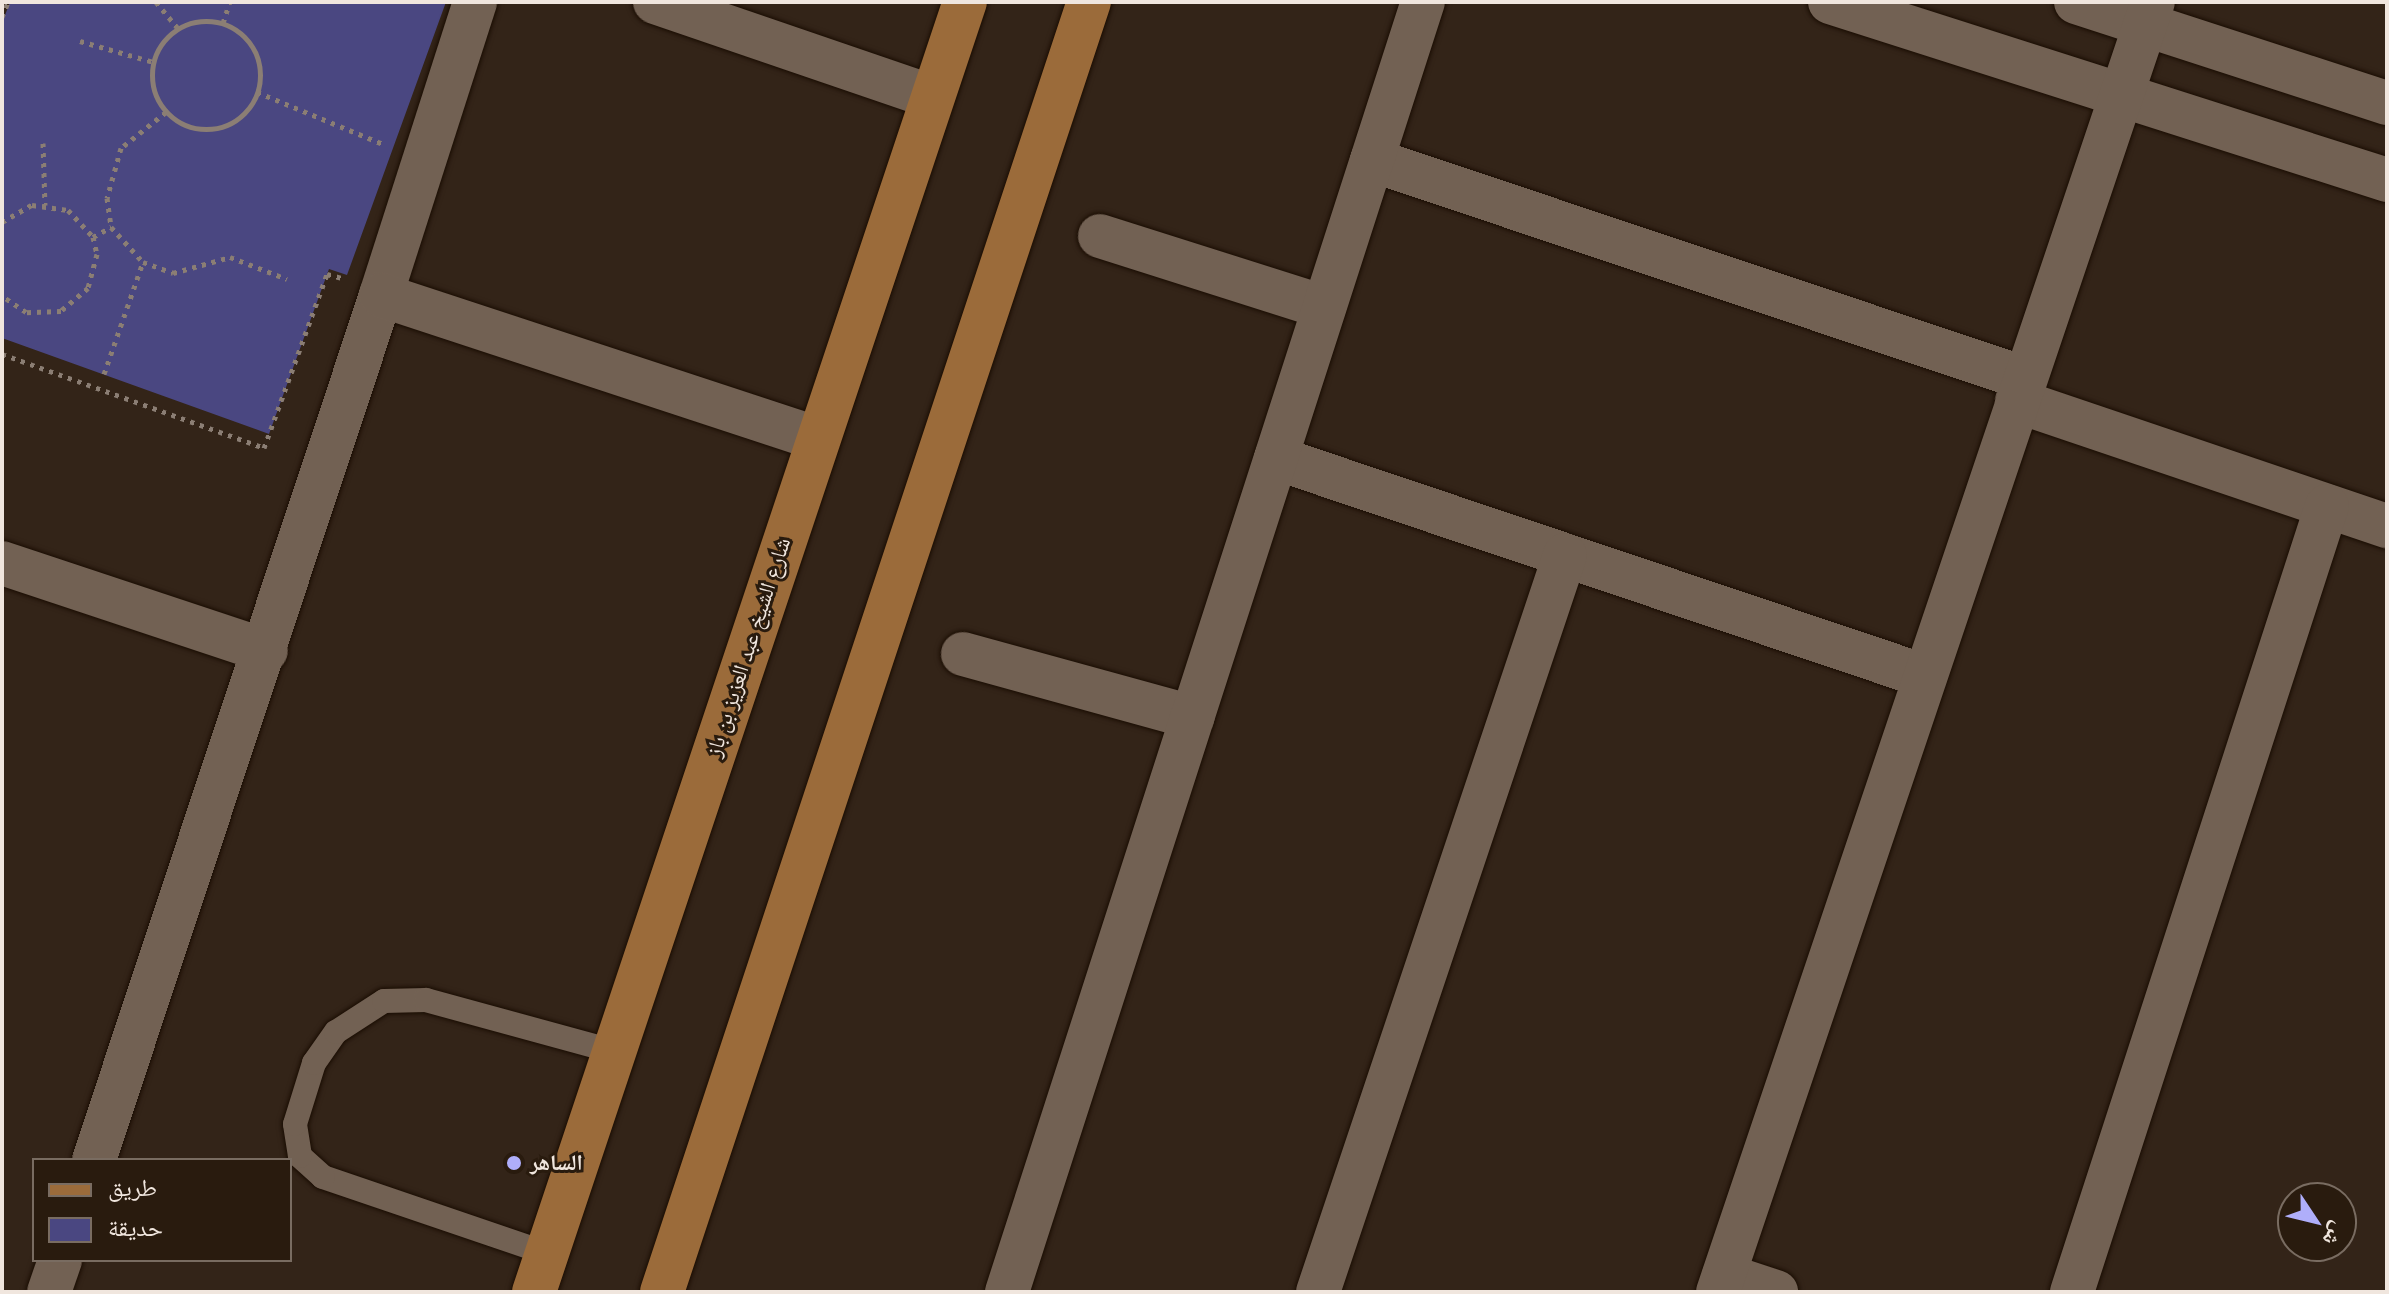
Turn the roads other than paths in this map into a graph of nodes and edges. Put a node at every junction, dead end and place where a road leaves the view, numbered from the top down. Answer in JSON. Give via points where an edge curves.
{"nodes":[{"id":1,"x":475,"y":2,"type":"edge"},
{"id":2,"x":655,"y":2,"type":"edge"},
{"id":3,"x":965,"y":2,"type":"edge"},
{"id":4,"x":1089,"y":2,"type":"edge"},
{"id":5,"x":1423,"y":2,"type":"edge"},
{"id":6,"x":1830,"y":2,"type":"edge"},
{"id":7,"x":2076,"y":2,"type":"edge"},
{"id":8,"x":2150,"y":12,"type":"edge"},
{"id":9,"x":2121,"y":91,"type":"junction"},
{"id":10,"x":932,"y":97,"type":"junction"},
{"id":11,"x":2387,"y":103,"type":"edge"},
{"id":12,"x":1372,"y":160,"type":"junction"},
{"id":13,"x":2387,"y":180,"type":"edge"},
{"id":14,"x":1100,"y":236,"type":"dead end"},
{"id":15,"x":381,"y":295,"type":"junction"},
{"id":16,"x":1324,"y":307,"type":"junction"},
{"id":17,"x":2021,"y":390,"type":"junction"},
{"id":18,"x":818,"y":439,"type":"junction"},
{"id":19,"x":1276,"y":458,"type":"junction"},
{"id":20,"x":2327,"y":506,"type":"junction"},
{"id":21,"x":2387,"y":526,"type":"edge"},
{"id":22,"x":1565,"y":555,"type":"junction"},
{"id":23,"x":2,"y":563,"type":"edge"},
{"id":24,"x":266,"y":651,"type":"junction"},
{"id":25,"x":963,"y":654,"type":"dead end"},
{"id":26,"x":1924,"y":676,"type":"junction"},
{"id":27,"x":1192,"y":717,"type":"junction"},
{"id":28,"x":613,"y":1051,"type":"junction"},
{"id":29,"x":95,"y":1158,"type":"edge"},
{"id":30,"x":59,"y":1262,"type":"edge"},
{"id":31,"x":540,"y":1273,"type":"edge"},
{"id":32,"x":1721,"y":1283,"type":"edge"},
{"id":33,"x":49,"y":1292,"type":"edge"},
{"id":34,"x":662,"y":1292,"type":"edge"},
{"id":35,"x":1007,"y":1292,"type":"edge"},
{"id":36,"x":1318,"y":1292,"type":"edge"},
{"id":37,"x":1776,"y":1292,"type":"edge"},
{"id":38,"x":2072,"y":1292,"type":"edge"}],
"edges":[{"from":1,"to":15,"type":"street"},
{"from":2,"to":10,"type":"street"},
{"from":3,"to":10,"type":"main road","name":"شارع الشيخ عبد العزيز بن باز"},
{"from":4,"to":34,"type":"main road"},
{"from":5,"to":12,"type":"street"},
{"from":6,"to":9,"type":"street"},
{"from":7,"to":8,"type":"street"},
{"from":8,"to":9,"type":"street"},
{"from":8,"to":11,"type":"street"},
{"from":9,"to":13,"type":"street"},
{"from":9,"to":17,"type":"street"},
{"from":10,"to":18,"type":"main road","name":"شارع الشيخ عبد العزيز بن باز"},
{"from":12,"to":16,"type":"street"},
{"from":12,"to":17,"type":"street"},
{"from":14,"to":16,"type":"street"},
{"from":15,"to":18,"type":"street"},
{"from":15,"to":24,"type":"street"},
{"from":16,"to":19,"type":"street"},
{"from":17,"to":20,"type":"street"},
{"from":17,"to":26,"type":"street"},
{"from":18,"to":28,"type":"main road","name":"شارع الشيخ عبد العزيز بن باز"},
{"from":19,"to":22,"type":"street"},
{"from":19,"to":27,"type":"street"},
{"from":20,"to":21,"type":"street"},
{"from":20,"to":38,"type":"street"},
{"from":22,"to":26,"type":"street"},
{"from":22,"to":36,"type":"street"},
{"from":23,"to":24,"type":"street"},
{"from":24,"to":29,"type":"street"},
{"from":25,"to":27,"type":"street"},
{"from":26,"to":32,"type":"street"},
{"from":27,"to":35,"type":"street"},
{"from":28,"to":31,"type":"main road","name":"شارع الشيخ عبد العزيز بن باز"},
{"from":28,"to":31,"type":"lane","via":[[426,1000],[384,1001],[336,1032],[314,1063],[295,1124],[300,1156],[323,1177]]},
{"from":30,"to":33,"type":"street"},
{"from":32,"to":37,"type":"street"}]}
